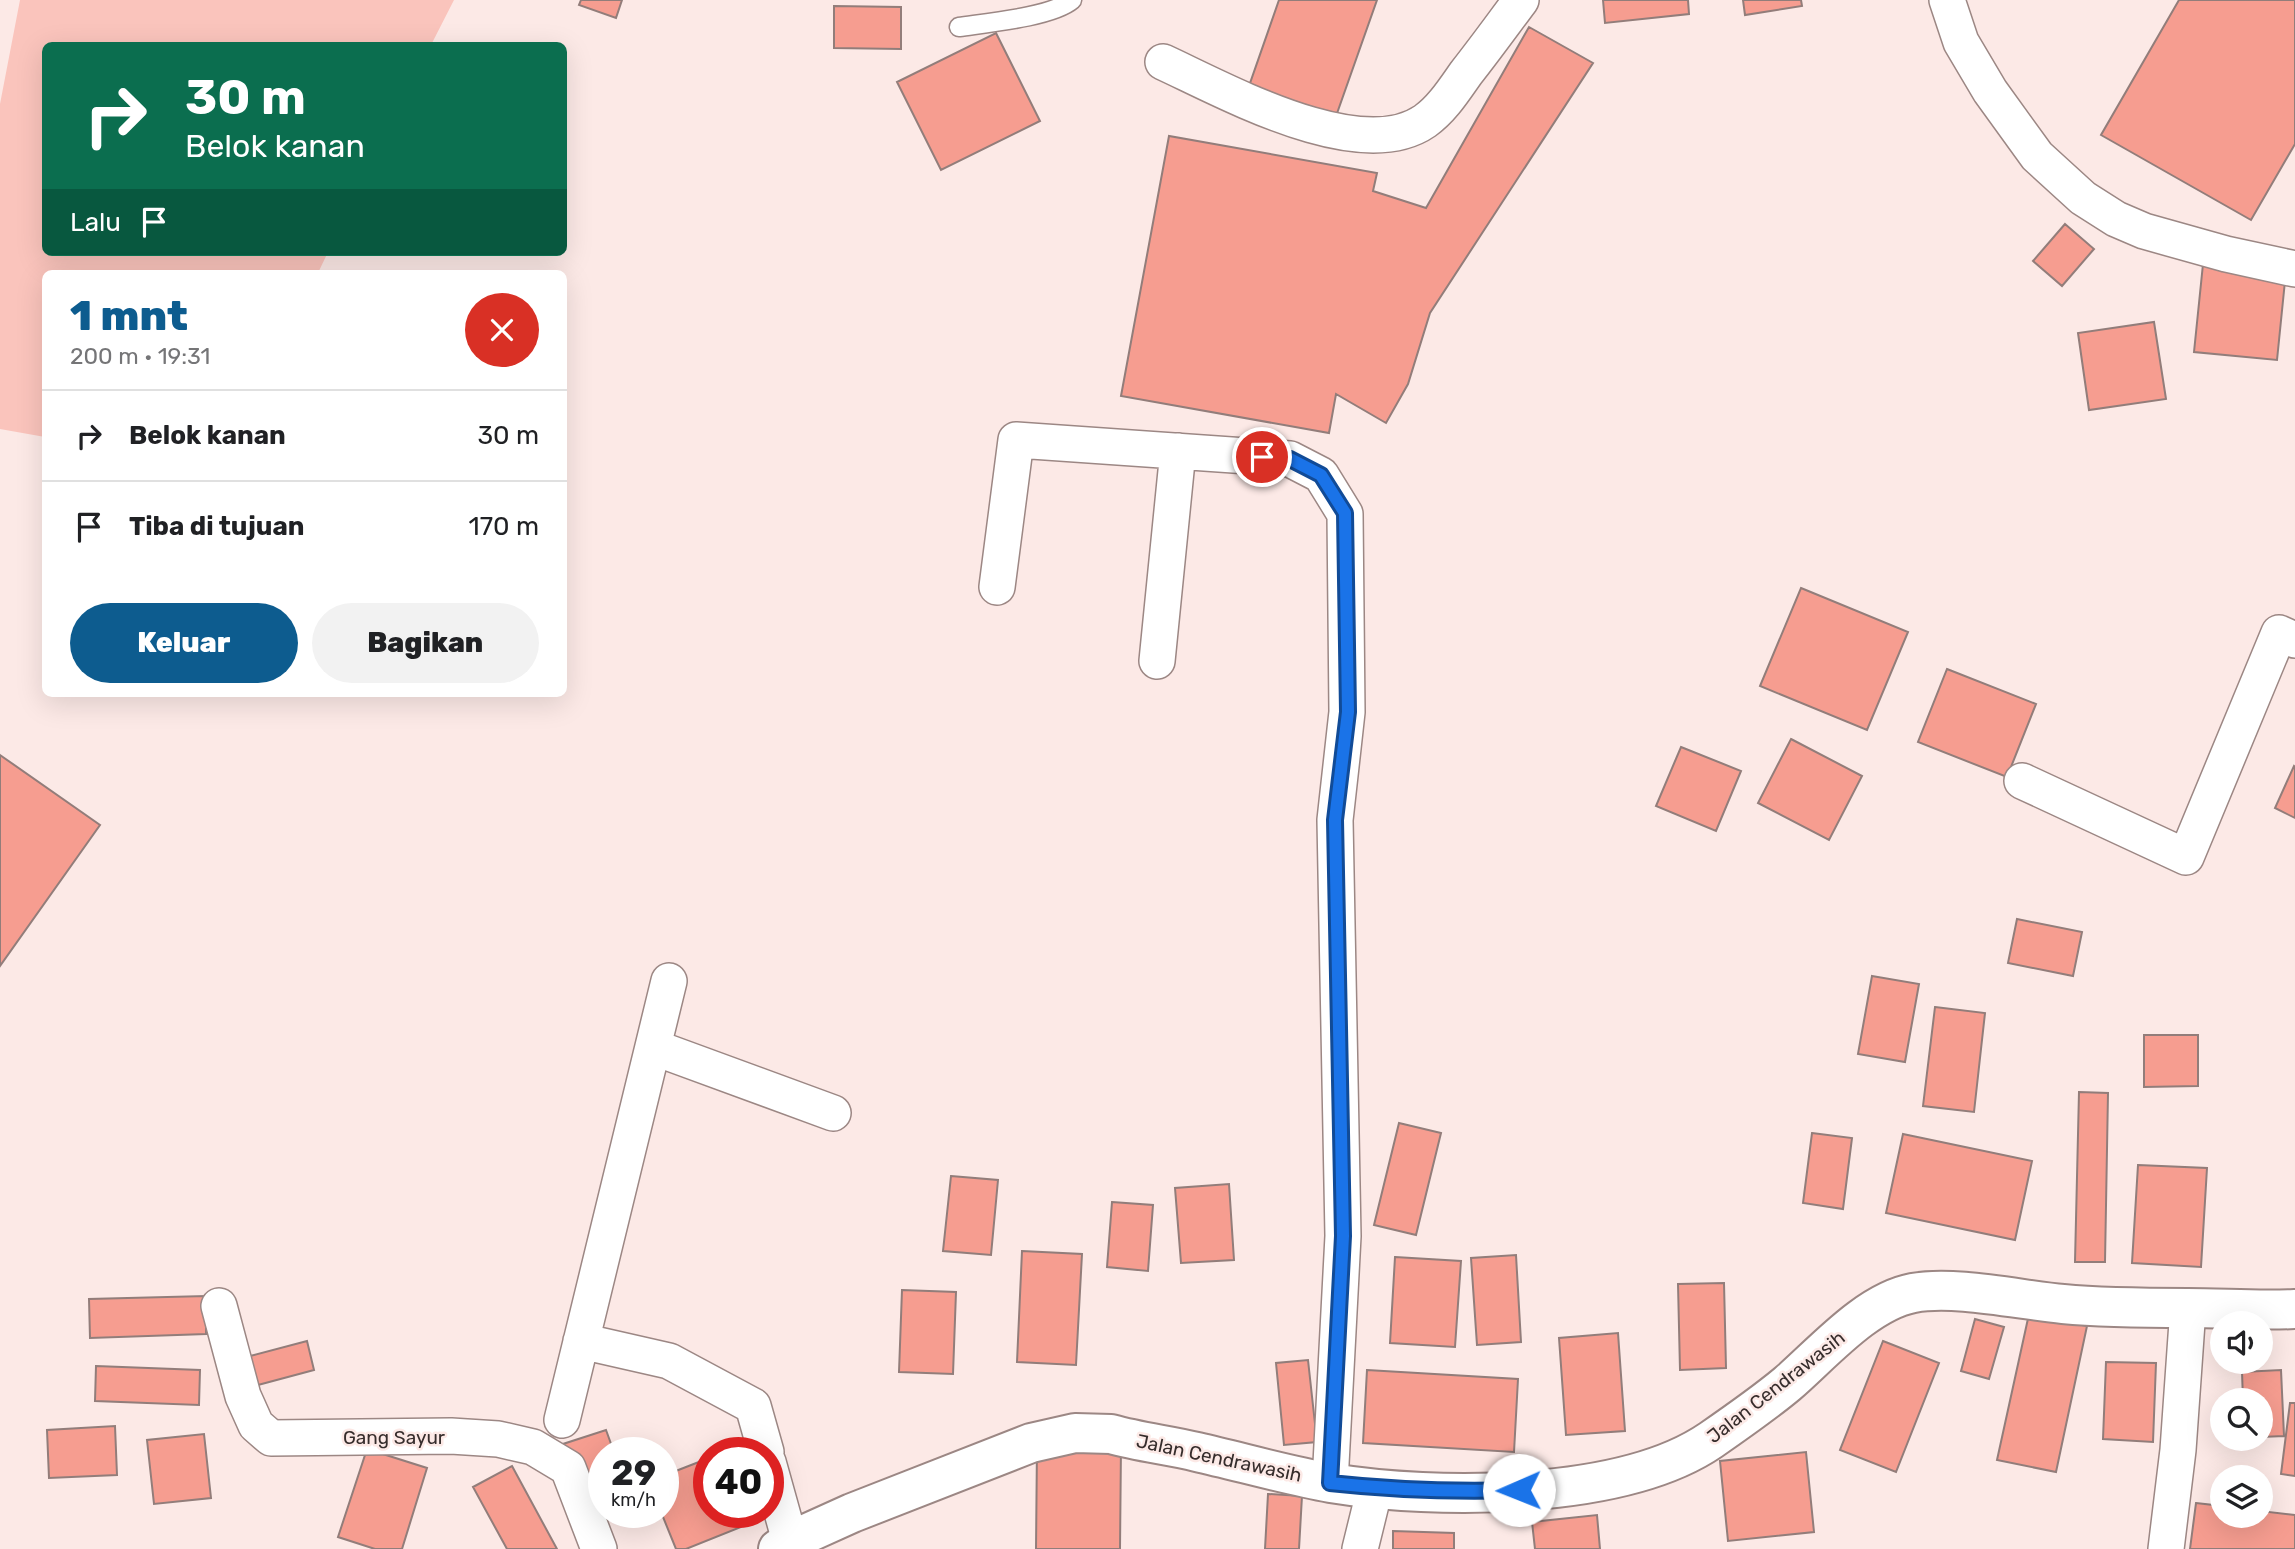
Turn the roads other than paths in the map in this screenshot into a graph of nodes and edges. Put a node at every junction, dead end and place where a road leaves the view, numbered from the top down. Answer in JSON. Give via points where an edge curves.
{"nodes":[{"id":1,"x":1072,"y":0,"type":"edge"},
{"id":2,"x":1521,"y":0,"type":"edge"},
{"id":3,"x":1947,"y":0,"type":"edge"},
{"id":4,"x":959,"y":27,"type":"dead end"},
{"id":5,"x":1163,"y":62,"type":"dead end"},
{"id":6,"x":2295,"y":269,"type":"edge"},
{"id":7,"x":1178,"y":452,"type":"junction"},
{"id":8,"x":998,"y":587,"type":"dead end"},
{"id":9,"x":2295,"y":640,"type":"edge"},
{"id":10,"x":1157,"y":661,"type":"dead end"},
{"id":11,"x":2022,"y":780,"type":"dead end"},
{"id":12,"x":669,"y":981,"type":"dead end"},
{"id":13,"x":653,"y":1047,"type":"junction"},
{"id":14,"x":833,"y":1113,"type":"dead end"},
{"id":15,"x":219,"y":1306,"type":"dead end"},
{"id":16,"x":2188,"y":1308,"type":"junction"},
{"id":17,"x":2295,"y":1309,"type":"edge"},
{"id":18,"x":581,"y":1342,"type":"junction"},
{"id":19,"x":562,"y":1420,"type":"dead end"},
{"id":20,"x":762,"y":1437,"type":"edge"},
{"id":21,"x":1330,"y":1483,"type":"junction"},
{"id":22,"x":1375,"y":1488,"type":"junction"},
{"id":23,"x":784,"y":1545,"type":"edge"},
{"id":24,"x":599,"y":1549,"type":"edge"},
{"id":25,"x":1360,"y":1549,"type":"edge"},
{"id":26,"x":2166,"y":1549,"type":"edge"}],
"edges":[{"from":1,"to":4,"type":"lane","via":[[1025,16]]},
{"from":2,"to":5,"type":"street","via":[[1439,109],[1415,127],[1380,136],[1323,130]]},
{"from":3,"to":6,"type":"street","via":[[1961,42],[1990,91],[2037,156],[2084,198],[2144,231]]},
{"from":7,"to":8,"type":"street","via":[[1016,440]]},
{"from":7,"to":10,"type":"street"},
{"from":7,"to":21,"type":"street","via":[[1290,459],[1321,475],[1345,513],[1348,712],[1335,820],[1343,1236]]},
{"from":9,"to":11,"type":"street","via":[[2279,633],[2186,857]]},
{"from":12,"to":13,"type":"street"},
{"from":13,"to":14,"type":"street"},
{"from":13,"to":18,"type":"street"},
{"from":15,"to":24,"type":"street","name":"Gang Sayur","via":[[243,1396],[256,1425],[271,1438],[451,1436],[533,1447],[568,1468]]},
{"from":16,"to":17,"type":"street","name":"Jalan Cendrawasih"},
{"from":16,"to":22,"type":"street","name":"Jalan Cendrawasih","via":[[1914,1293],[1874,1310],[1752,1411],[1673,1460],[1634,1474],[1560,1488],[1443,1492]]},
{"from":16,"to":26,"type":"street"},
{"from":18,"to":19,"type":"street"},
{"from":18,"to":20,"type":"street","via":[[669,1361],[753,1406]]},
{"from":21,"to":22,"type":"street","name":"Jalan Cendrawasih"},
{"from":21,"to":23,"type":"street","name":"Jalan Cendrawasih","via":[[1111,1434],[1075,1433],[1020,1447],[863,1508]]},
{"from":22,"to":25,"type":"street"}]}
